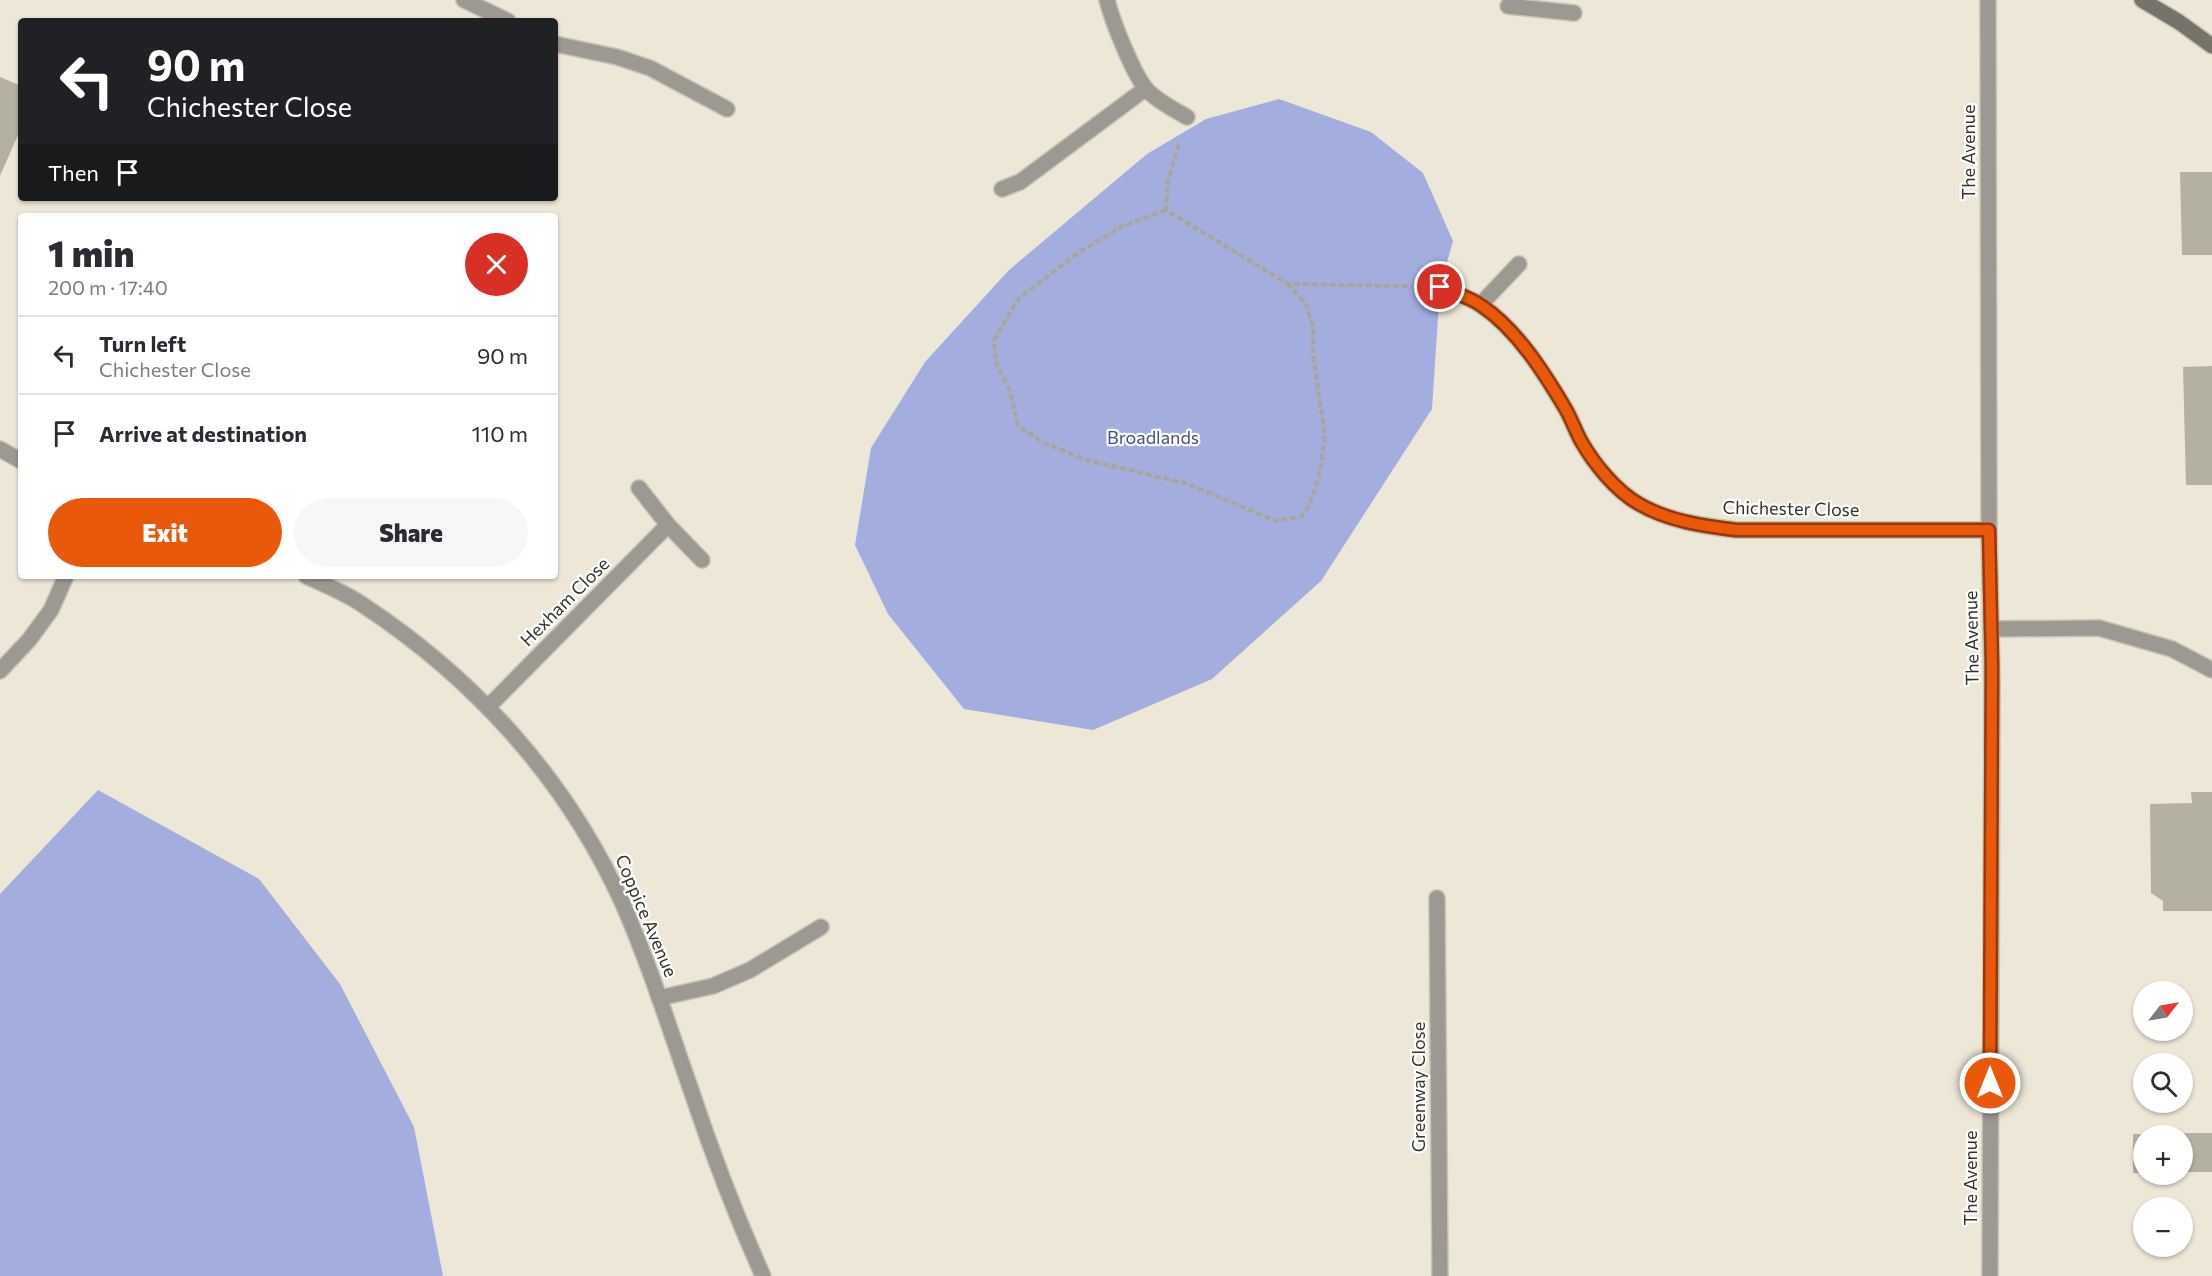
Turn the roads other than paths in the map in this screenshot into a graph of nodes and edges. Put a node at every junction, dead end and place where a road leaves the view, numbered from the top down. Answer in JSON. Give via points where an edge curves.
{"nodes":[{"id":1,"x":464,"y":0,"type":"edge"},
{"id":2,"x":1107,"y":0,"type":"edge"},
{"id":3,"x":1988,"y":0,"type":"edge"},
{"id":4,"x":2142,"y":0,"type":"edge"},
{"id":5,"x":490,"y":5,"type":"edge"},
{"id":6,"x":1526,"y":5,"type":"edge"},
{"id":7,"x":1508,"y":6,"type":"dead end"},
{"id":8,"x":1574,"y":13,"type":"dead end"},
{"id":9,"x":505,"y":18,"type":"edge"},
{"id":10,"x":558,"y":45,"type":"edge"},
{"id":11,"x":2212,"y":46,"type":"edge"},
{"id":12,"x":1145,"y":89,"type":"junction"},
{"id":13,"x":727,"y":109,"type":"dead end"},
{"id":14,"x":1187,"y":117,"type":"road end"},
{"id":15,"x":1002,"y":189,"type":"dead end"},
{"id":16,"x":1519,"y":264,"type":"dead end"},
{"id":17,"x":1440,"y":287,"type":"road end"},
{"id":18,"x":1480,"y":304,"type":"junction"},
{"id":19,"x":0,"y":449,"type":"edge"},
{"id":20,"x":18,"y":459,"type":"edge"},
{"id":21,"x":639,"y":488,"type":"dead end"},
{"id":22,"x":668,"y":525,"type":"junction"},
{"id":23,"x":1989,"y":530,"type":"junction"},
{"id":24,"x":702,"y":560,"type":"dead end"},
{"id":25,"x":65,"y":579,"type":"edge"},
{"id":26,"x":312,"y":579,"type":"edge"},
{"id":27,"x":1992,"y":630,"type":"junction"},
{"id":28,"x":0,"y":670,"type":"edge"},
{"id":29,"x":2212,"y":670,"type":"edge"},
{"id":30,"x":489,"y":706,"type":"junction"},
{"id":31,"x":1437,"y":898,"type":"dead end"},
{"id":32,"x":821,"y":927,"type":"dead end"},
{"id":33,"x":659,"y":999,"type":"junction"},
{"id":34,"x":763,"y":1276,"type":"edge"},
{"id":35,"x":1440,"y":1276,"type":"edge"},
{"id":36,"x":1990,"y":1276,"type":"edge"}],
"edges":[{"from":1,"to":5,"type":"street"},
{"from":2,"to":12,"type":"street"},
{"from":3,"to":23,"type":"street","name":"The Avenue"},
{"from":4,"to":11,"type":"street"},
{"from":5,"to":9,"type":"street"},
{"from":6,"to":7,"type":"street"},
{"from":6,"to":8,"type":"street"},
{"from":10,"to":13,"type":"street","via":[[650,68]]},
{"from":12,"to":14,"type":"street"},
{"from":12,"to":15,"type":"street","via":[[1020,182]]},
{"from":16,"to":18,"type":"street"},
{"from":17,"to":18,"type":"street","name":"Chichester Close"},
{"from":18,"to":23,"type":"street","name":"Chichester Close","via":[[1524,348],[1566,409],[1582,443],[1611,480],[1638,504],[1666,517],[1736,530]]},
{"from":19,"to":20,"type":"street"},
{"from":21,"to":22,"type":"street"},
{"from":22,"to":24,"type":"street"},
{"from":22,"to":30,"type":"street","name":"Hexham Close"},
{"from":23,"to":27,"type":"street","name":"The Avenue"},
{"from":25,"to":28,"type":"street","via":[[51,610]]},
{"from":26,"to":30,"type":"street","name":"Coppice Avenue","via":[[361,603],[419,645]]},
{"from":27,"to":29,"type":"street","via":[[2099,628],[2172,649]]},
{"from":27,"to":36,"type":"street","name":"The Avenue"},
{"from":30,"to":33,"type":"street","name":"Coppice Avenue","via":[[558,789],[591,842],[622,902]]},
{"from":31,"to":35,"type":"street","name":"Greenway Close"},
{"from":32,"to":33,"type":"street","via":[[750,970],[713,986]]},
{"from":33,"to":34,"type":"street","name":"Coppice Avenue","via":[[736,1213]]}]}
